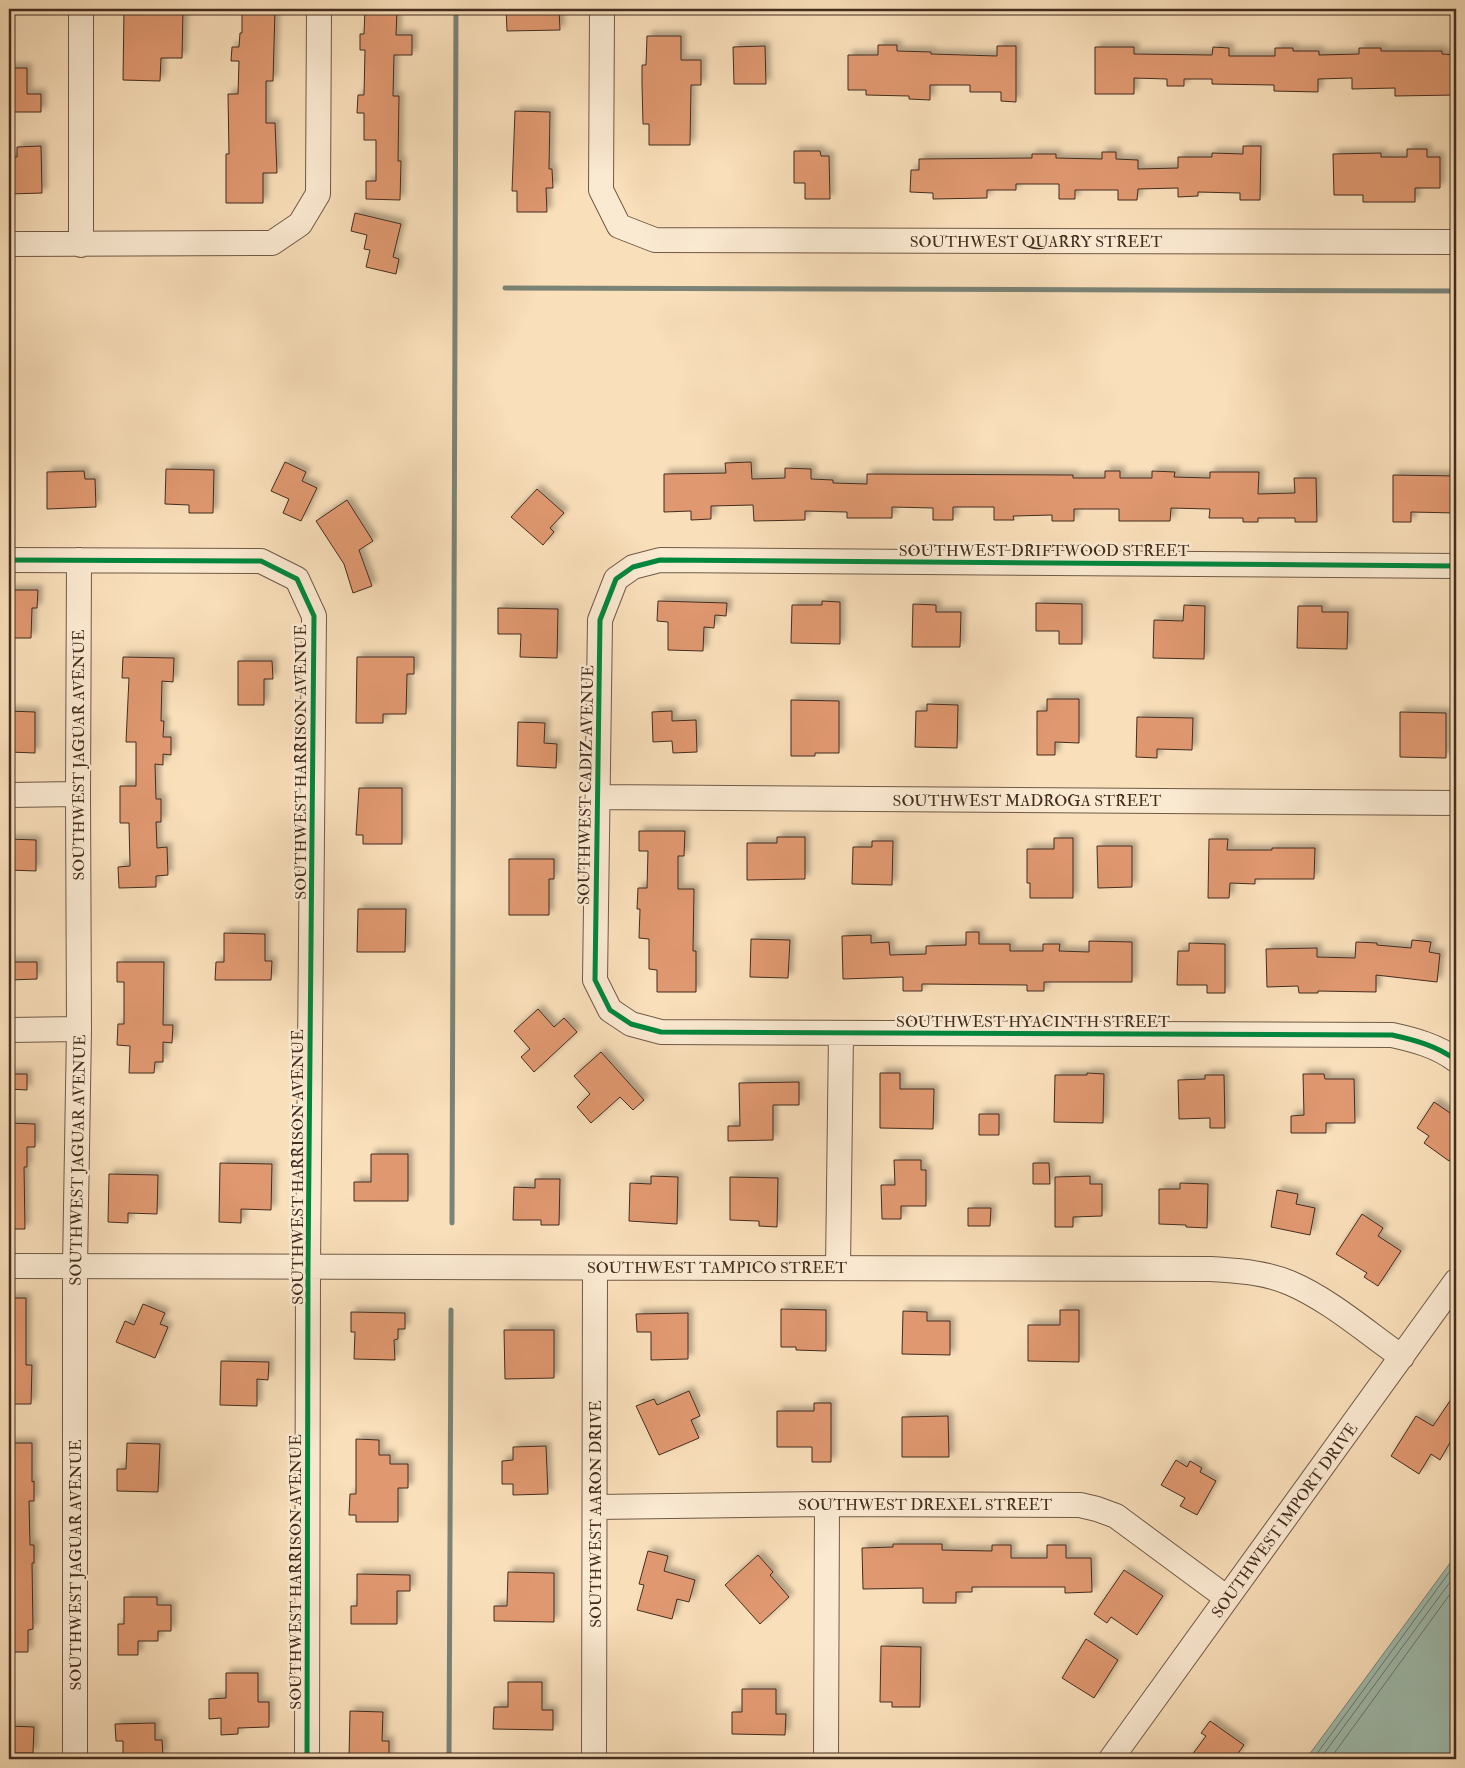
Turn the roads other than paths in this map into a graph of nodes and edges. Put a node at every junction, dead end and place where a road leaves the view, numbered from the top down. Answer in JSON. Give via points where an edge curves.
{"nodes":[{"id":1,"x":81,"y":9,"type":"edge"},
{"id":2,"x":319,"y":9,"type":"edge"},
{"id":3,"x":602,"y":9,"type":"edge"},
{"id":4,"x":1456,"y":242,"type":"edge"},
{"id":5,"x":9,"y":244,"type":"edge"},
{"id":6,"x":81,"y":245,"type":"junction"},
{"id":7,"x":9,"y":560,"type":"edge"},
{"id":8,"x":79,"y":560,"type":"junction"},
{"id":9,"x":1456,"y":566,"type":"edge"},
{"id":10,"x":633,"y":568,"type":"joint"},
{"id":11,"x":9,"y":794,"type":"edge"},
{"id":12,"x":78,"y":794,"type":"junction"},
{"id":13,"x":598,"y":797,"type":"junction"},
{"id":14,"x":1456,"y":803,"type":"edge"},
{"id":15,"x":610,"y":1010,"type":"joint"},
{"id":16,"x":79,"y":1029,"type":"junction"},
{"id":17,"x":9,"y":1030,"type":"edge"},
{"id":18,"x":841,"y":1033,"type":"junction"},
{"id":19,"x":1456,"y":1060,"type":"edge"},
{"id":20,"x":9,"y":1266,"type":"edge"},
{"id":21,"x":75,"y":1267,"type":"junction"},
{"id":22,"x":308,"y":1267,"type":"junction"},
{"id":23,"x":838,"y":1267,"type":"junction"},
{"id":24,"x":595,"y":1268,"type":"junction"},
{"id":25,"x":1456,"y":1280,"type":"edge"},
{"id":26,"x":1402,"y":1357,"type":"junction"},
{"id":27,"x":828,"y":1504,"type":"junction"},
{"id":28,"x":596,"y":1507,"type":"junction"},
{"id":29,"x":1227,"y":1598,"type":"junction"},
{"id":30,"x":74,"y":1759,"type":"edge"},
{"id":31,"x":308,"y":1759,"type":"edge"},
{"id":32,"x":594,"y":1759,"type":"edge"},
{"id":33,"x":826,"y":1759,"type":"edge"},
{"id":34,"x":1111,"y":1759,"type":"edge"}],
"edges":[{"from":1,"to":6,"type":"street"},
{"from":2,"to":6,"type":"street","via":[[318,194],[300,224],[272,243]]},
{"from":3,"to":4,"type":"street","name":"SOUTHWEST QUARRY STREET","via":[[601,190],[619,226],[655,240]]},
{"from":5,"to":6,"type":"street"},
{"from":7,"to":8,"type":"street"},
{"from":8,"to":12,"type":"street","name":"SOUTHWEST JAGUAR AVENUE"},
{"from":8,"to":22,"type":"street","name":"SOUTHWEST HARRISON AVENUE","via":[[260,561],[297,579],[314,616]]},
{"from":9,"to":10,"type":"street","name":"SOUTHWEST DRIFTWOOD STREET","via":[[660,560]]},
{"from":10,"to":13,"type":"street","name":"SOUTHWEST CADIZ AVENUE","via":[[616,579],[600,620]]},
{"from":11,"to":12,"type":"street"},
{"from":12,"to":16,"type":"street","name":"SOUTHWEST JAGUAR AVENUE"},
{"from":13,"to":14,"type":"street","name":"SOUTHWEST MADROGA STREET"},
{"from":13,"to":15,"type":"street","name":"SOUTHWEST CADIZ AVENUE","via":[[595,980]]},
{"from":15,"to":18,"type":"street","name":"SOUTHWEST HYACINTH STREET","via":[[631,1024],[661,1032]]},
{"from":16,"to":17,"type":"street"},
{"from":16,"to":21,"type":"street","name":"SOUTHWEST JAGUAR AVENUE"},
{"from":18,"to":19,"type":"street","name":"SOUTHWEST HYACINTH STREET","via":[[1392,1035],[1417,1041]]},
{"from":18,"to":23,"type":"street"},
{"from":20,"to":21,"type":"street","name":"SOUTHWEST TAMPICO STREET"},
{"from":21,"to":22,"type":"street","name":"SOUTHWEST TAMPICO STREET"},
{"from":21,"to":30,"type":"street","name":"SOUTHWEST JAGUAR AVENUE"},
{"from":22,"to":24,"type":"street","name":"SOUTHWEST TAMPICO STREET"},
{"from":22,"to":31,"type":"street","name":"SOUTHWEST HARRISON AVENUE"},
{"from":23,"to":24,"type":"street","name":"SOUTHWEST TAMPICO STREET"},
{"from":23,"to":26,"type":"street","name":"SOUTHWEST TAMPICO STREET","via":[[1240,1271],[1289,1283],[1319,1298]]},
{"from":24,"to":28,"type":"street","name":"SOUTHWEST AARON DRIVE"},
{"from":25,"to":26,"type":"street","name":"SOUTHWEST IMPORT DRIVE"},
{"from":26,"to":29,"type":"street","name":"SOUTHWEST IMPORT DRIVE"},
{"from":27,"to":28,"type":"street","name":"SOUTHWEST DREXEL STREET"},
{"from":27,"to":29,"type":"street","name":"SOUTHWEST DREXEL STREET","via":[[1080,1505],[1097,1509],[1116,1516]]},
{"from":27,"to":33,"type":"street"},
{"from":28,"to":32,"type":"street","name":"SOUTHWEST AARON DRIVE"},
{"from":29,"to":34,"type":"street","name":"SOUTHWEST IMPORT DRIVE"}]}
